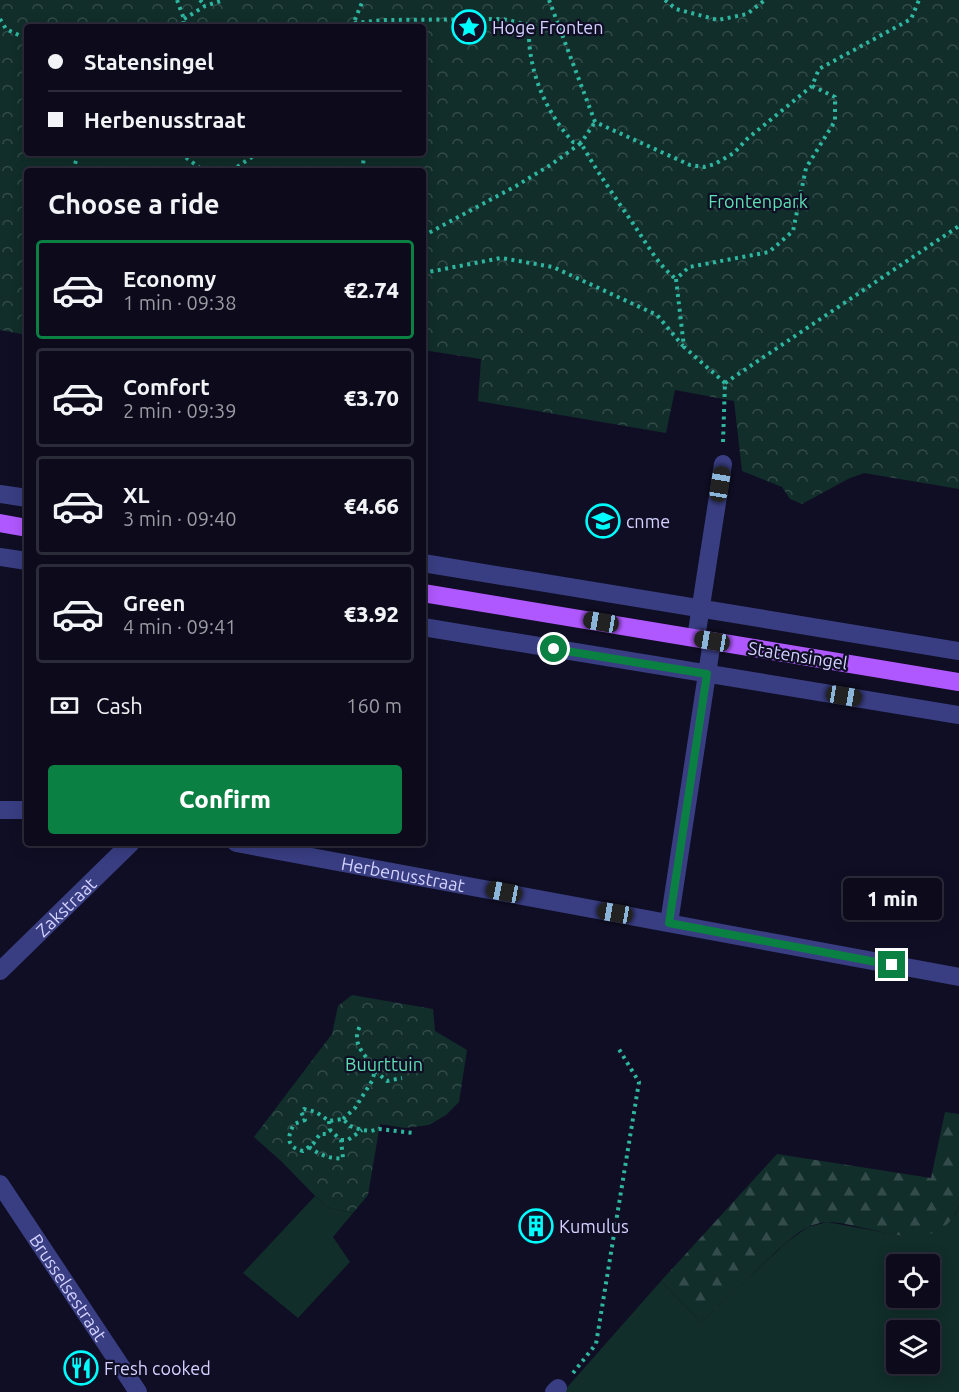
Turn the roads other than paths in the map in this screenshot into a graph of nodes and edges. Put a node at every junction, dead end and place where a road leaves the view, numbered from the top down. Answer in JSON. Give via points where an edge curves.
{"nodes":[{"id":1,"x":723,"y":464,"type":"road end"},
{"id":2,"x":0,"y":494,"type":"edge"},
{"id":3,"x":24,"y":498,"type":"edge"},
{"id":4,"x":0,"y":523,"type":"edge"},
{"id":5,"x":24,"y":527,"type":"edge"},
{"id":6,"x":0,"y":556,"type":"edge"},
{"id":7,"x":24,"y":560,"type":"edge"},
{"id":8,"x":426,"y":563,"type":"edge"},
{"id":9,"x":426,"y":593,"type":"edge"},
{"id":10,"x":700,"y":608,"type":"junction"},
{"id":11,"x":426,"y":627,"type":"edge"},
{"id":12,"x":704,"y":639,"type":"junction"},
{"id":13,"x":959,"y":651,"type":"edge"},
{"id":14,"x":707,"y":674,"type":"junction"},
{"id":15,"x":959,"y":682,"type":"edge"},
{"id":16,"x":959,"y":715,"type":"edge"},
{"id":17,"x":0,"y":810,"type":"edge"},
{"id":18,"x":24,"y":810,"type":"edge"},
{"id":19,"x":128,"y":846,"type":"edge"},
{"id":20,"x":252,"y":846,"type":"edge"},
{"id":21,"x":669,"y":923,"type":"junction"},
{"id":22,"x":0,"y":971,"type":"edge"},
{"id":23,"x":959,"y":977,"type":"edge"},
{"id":24,"x":0,"y":1184,"type":"edge"},
{"id":25,"x":138,"y":1392,"type":"edge"}],
"edges":[{"from":1,"to":10,"type":"street"},
{"from":2,"to":3,"type":"street"},
{"from":4,"to":5,"type":"main road"},
{"from":6,"to":7,"type":"street"},
{"from":8,"to":10,"type":"street","name":"Statensingel"},
{"from":9,"to":12,"type":"main road","name":"Statensingel"},
{"from":10,"to":12,"type":"street"},
{"from":10,"to":13,"type":"street","name":"Statensingel"},
{"from":11,"to":14,"type":"street","name":"Statensingel"},
{"from":12,"to":14,"type":"street"},
{"from":12,"to":15,"type":"main road","name":"Statensingel"},
{"from":14,"to":16,"type":"street","name":"Statensingel"},
{"from":14,"to":21,"type":"street"},
{"from":17,"to":18,"type":"street"},
{"from":19,"to":22,"type":"street","name":"Zakstraat"},
{"from":20,"to":21,"type":"street","name":"Herbenusstraat"},
{"from":21,"to":23,"type":"street","name":"Herbenusstraat"},
{"from":24,"to":25,"type":"street","name":"Brusselsestraat"}]}
